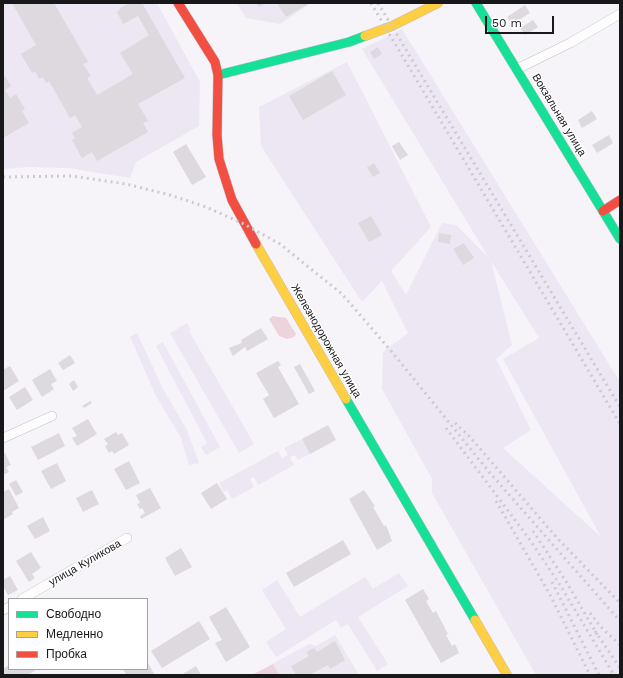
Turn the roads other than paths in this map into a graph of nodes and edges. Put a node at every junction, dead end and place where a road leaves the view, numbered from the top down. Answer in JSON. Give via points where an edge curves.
{"nodes":[{"id":1,"x":178,"y":3,"type":"edge"},
{"id":2,"x":438,"y":3,"type":"edge"},
{"id":3,"x":476,"y":3,"type":"edge"},
{"id":4,"x":620,"y":14,"type":"edge"},
{"id":5,"x":517,"y":69,"type":"junction"},
{"id":6,"x":218,"y":75,"type":"junction"},
{"id":7,"x":620,"y":200,"type":"edge"},
{"id":8,"x":603,"y":211,"type":"junction"},
{"id":9,"x":620,"y":239,"type":"edge"},
{"id":10,"x":52,"y":416,"type":"dead end"},
{"id":11,"x":3,"y":438,"type":"edge"},
{"id":12,"x":128,"y":538,"type":"dead end"},
{"id":13,"x":24,"y":598,"type":"edge"},
{"id":14,"x":507,"y":675,"type":"edge"}],
"edges":[{"from":1,"to":6,"type":"main road","name":"Железнодорожная улица","via":[[215,62]]},
{"from":2,"to":6,"type":"main road","via":[[392,26],[349,42]]},
{"from":3,"to":5,"type":"main road","name":"Вокзальная улица"},
{"from":4,"to":5,"type":"street","via":[[570,43]]},
{"from":5,"to":8,"type":"main road","name":"Вокзальная улица"},
{"from":6,"to":14,"type":"main road","name":"Железнодорожная улица","via":[[219,159],[232,200]]},
{"from":7,"to":8,"type":"main road"},
{"from":8,"to":9,"type":"main road","name":"Вокзальная улица"},
{"from":10,"to":11,"type":"street"},
{"from":12,"to":13,"type":"street","name":"улица Куликова"}]}
